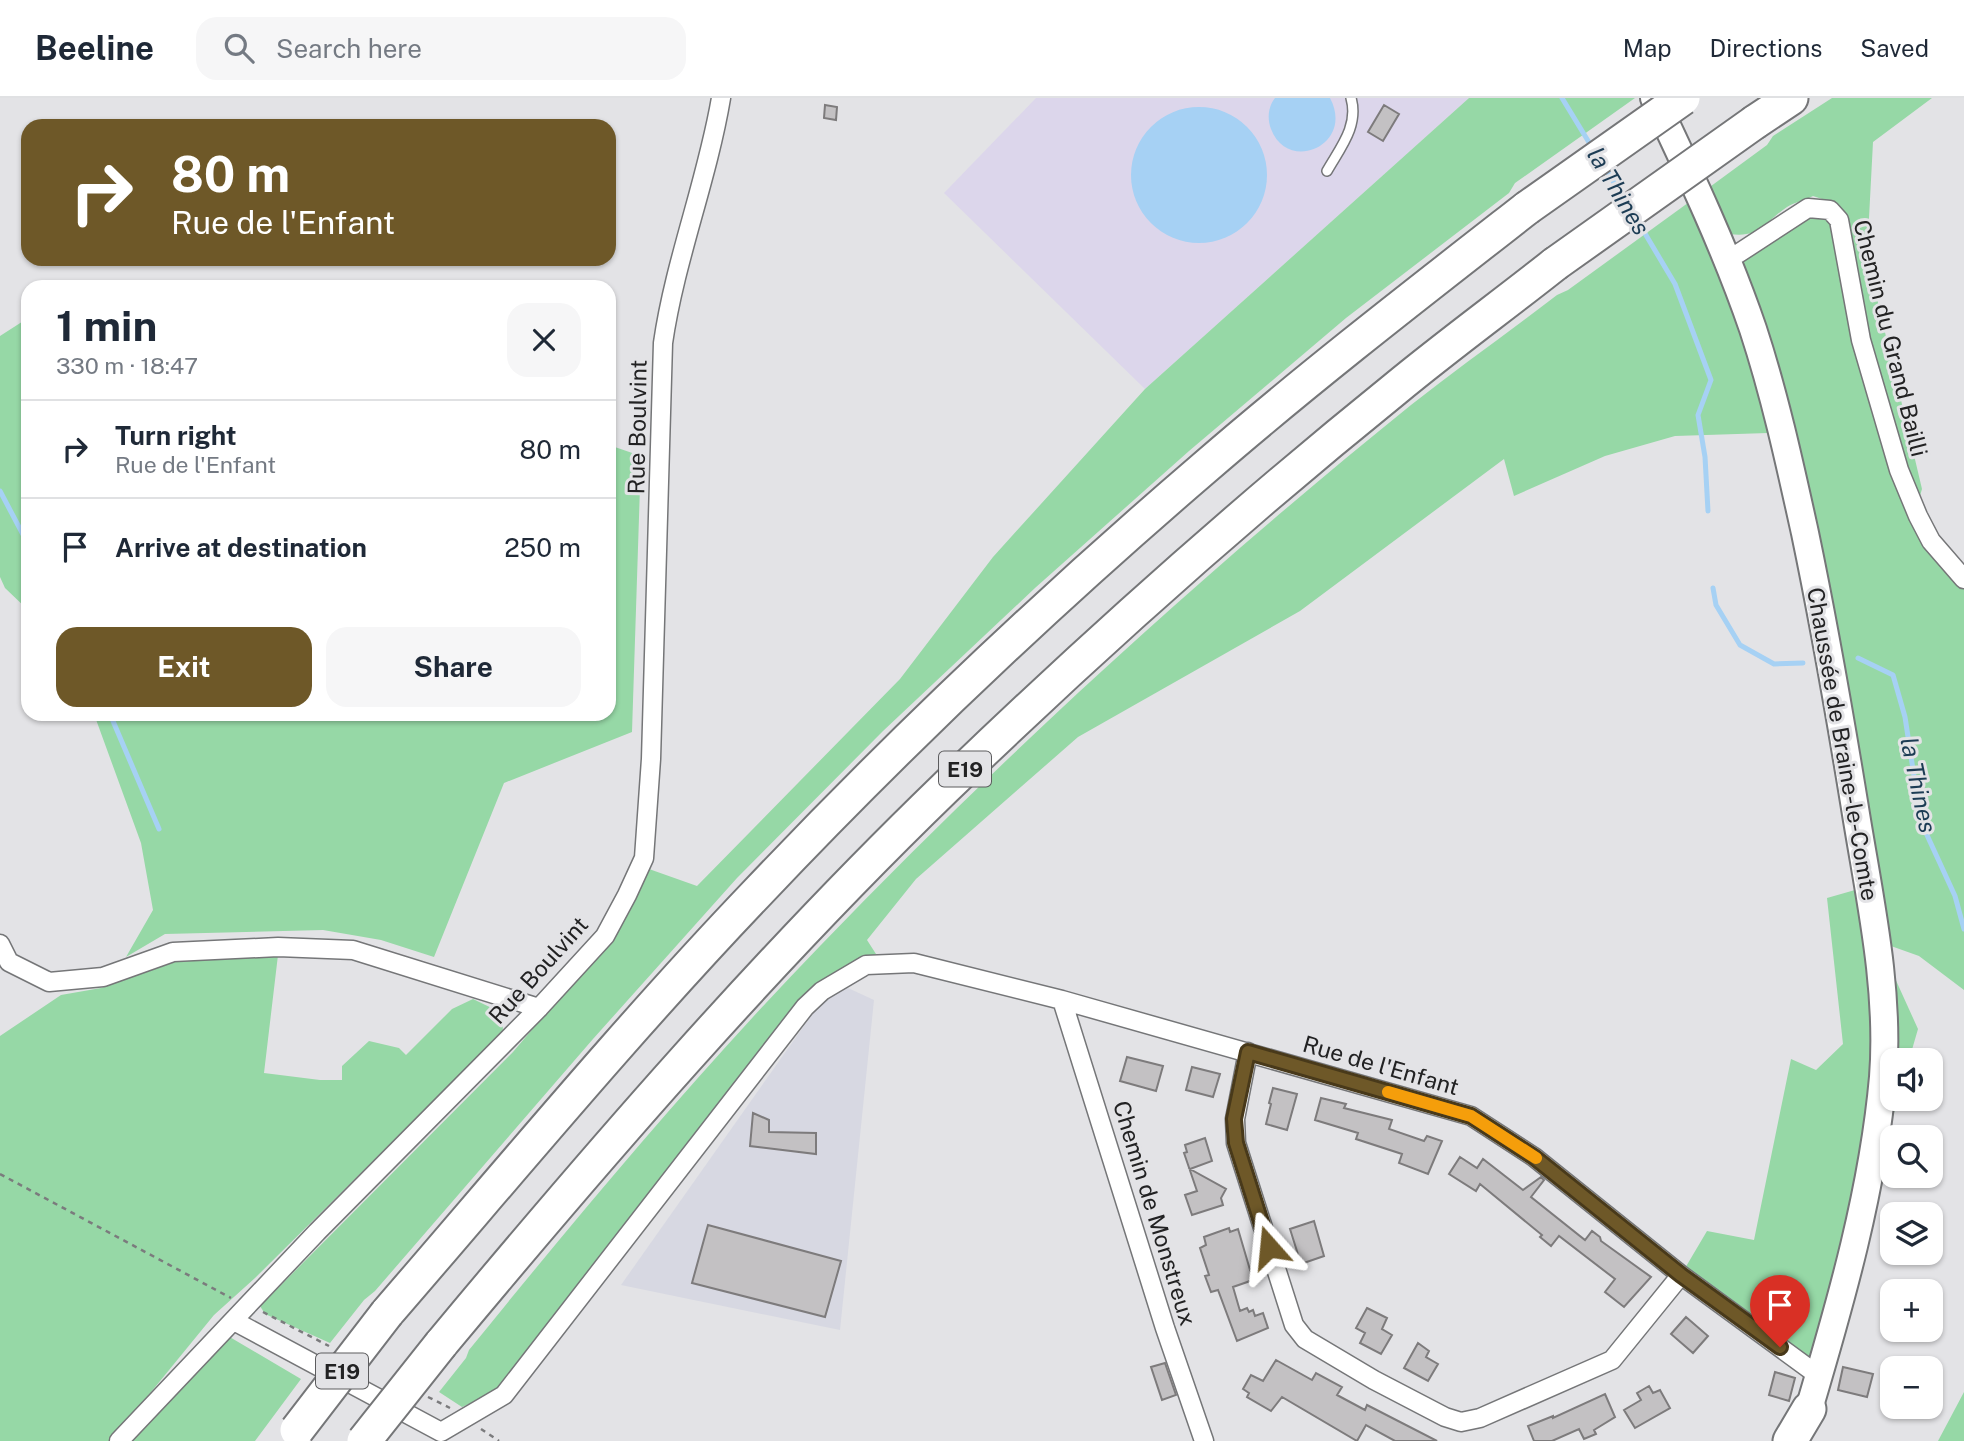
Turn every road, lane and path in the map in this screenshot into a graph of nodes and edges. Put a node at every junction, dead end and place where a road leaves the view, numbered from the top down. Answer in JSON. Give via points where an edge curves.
{"nodes":[{"id":1,"x":721,"y":98,"type":"edge"},
{"id":2,"x":1351,"y":98,"type":"edge"},
{"id":3,"x":1654,"y":98,"type":"edge"},
{"id":4,"x":1683,"y":98,"type":"edge"},
{"id":5,"x":1791,"y":98,"type":"edge"},
{"id":6,"x":1327,"y":171,"type":"dead end"},
{"id":7,"x":1726,"y":258,"type":"junction"},
{"id":8,"x":1964,"y":579,"type":"edge"},
{"id":9,"x":0,"y":944,"type":"edge"},
{"id":10,"x":1062,"y":1000,"type":"junction"},
{"id":11,"x":539,"y":1008,"type":"junction"},
{"id":12,"x":1248,"y":1052,"type":"junction"},
{"id":13,"x":0,"y":1174,"type":"edge"},
{"id":14,"x":1681,"y":1275,"type":"junction"},
{"id":15,"x":248,"y":1306,"type":"junction"},
{"id":16,"x":234,"y":1321,"type":"junction"},
{"id":17,"x":1819,"y":1376,"type":"junction"},
{"id":18,"x":1809,"y":1409,"type":"junction"},
{"id":19,"x":292,"y":1435,"type":"edge"},
{"id":20,"x":443,"y":1436,"type":"edge"},
{"id":21,"x":119,"y":1441,"type":"edge"},
{"id":22,"x":364,"y":1441,"type":"edge"},
{"id":23,"x":1204,"y":1441,"type":"edge"},
{"id":24,"x":1790,"y":1441,"type":"edge"},
{"id":25,"x":1802,"y":1441,"type":"edge"}],
"edges":[{"from":1,"to":11,"type":"street","name":"Rue Boulvint","via":[[663,343],[652,745],[644,858],[605,936]]},
{"from":2,"to":6,"type":"lane","via":[[1354,124]]},
{"from":3,"to":7,"type":"main road","name":"Chaussée de Braine-le-Comte"},
{"from":4,"to":19,"type":"highway","number":"E19","bridge":true,"via":[[1527,208],[1203,469],[1049,606],[899,749],[756,894],[611,1053],[387,1313]]},
{"from":5,"to":22,"type":"highway","number":"E19","bridge":true,"via":[[1555,264],[1396,387],[1090,651],[943,790],[800,936],[530,1238]]},
{"from":7,"to":8,"type":"street","name":"Chemin du Grand Bailli","via":[[1808,208],[1830,210],[1839,220],[1861,340],[1899,470],[1931,541]]},
{"from":7,"to":17,"type":"main road","name":"Chaussée de Braine-le-Comte","via":[[1777,409],[1815,584],[1877,943],[1884,1021],[1874,1148],[1849,1269]]},
{"from":9,"to":11,"type":"street","via":[[9,962],[49,982],[103,977],[173,952],[278,947],[354,950]]},
{"from":10,"to":12,"type":"street","name":"Rue de l'Enfant"},
{"from":10,"to":20,"type":"street","name":"Rue de l'Enfant","via":[[914,963],[866,965],[822,991],[504,1395]]},
{"from":10,"to":23,"type":"street","name":"Chemin de Monstreux"},
{"from":11,"to":15,"type":"street","name":"Rue Boulvint"},
{"from":12,"to":14,"type":"street","name":"Rue de l'Enfant","via":[[1471,1116],[1534,1157]]},
{"from":12,"to":14,"type":"street","via":[[1234,1119],[1236,1143],[1294,1325],[1305,1339],[1421,1405],[1461,1422],[1480,1418],[1612,1360]]},
{"from":13,"to":15,"type":"path"},
{"from":14,"to":17,"type":"street","name":"Rue de l'Enfant"},
{"from":15,"to":16,"type":"street","name":"Rue Boulvint"},
{"from":16,"to":20,"type":"street"},
{"from":16,"to":21,"type":"street","name":"Rue Boulvint"},
{"from":17,"to":18,"type":"main road","name":"Chaussée de Braine-le-Comte"},
{"from":18,"to":24,"type":"highway","name":"Chaussée de Braine-le-Comte"},
{"from":18,"to":25,"type":"highway","name":"Chaussée de Braine-le-Comte"}]}
